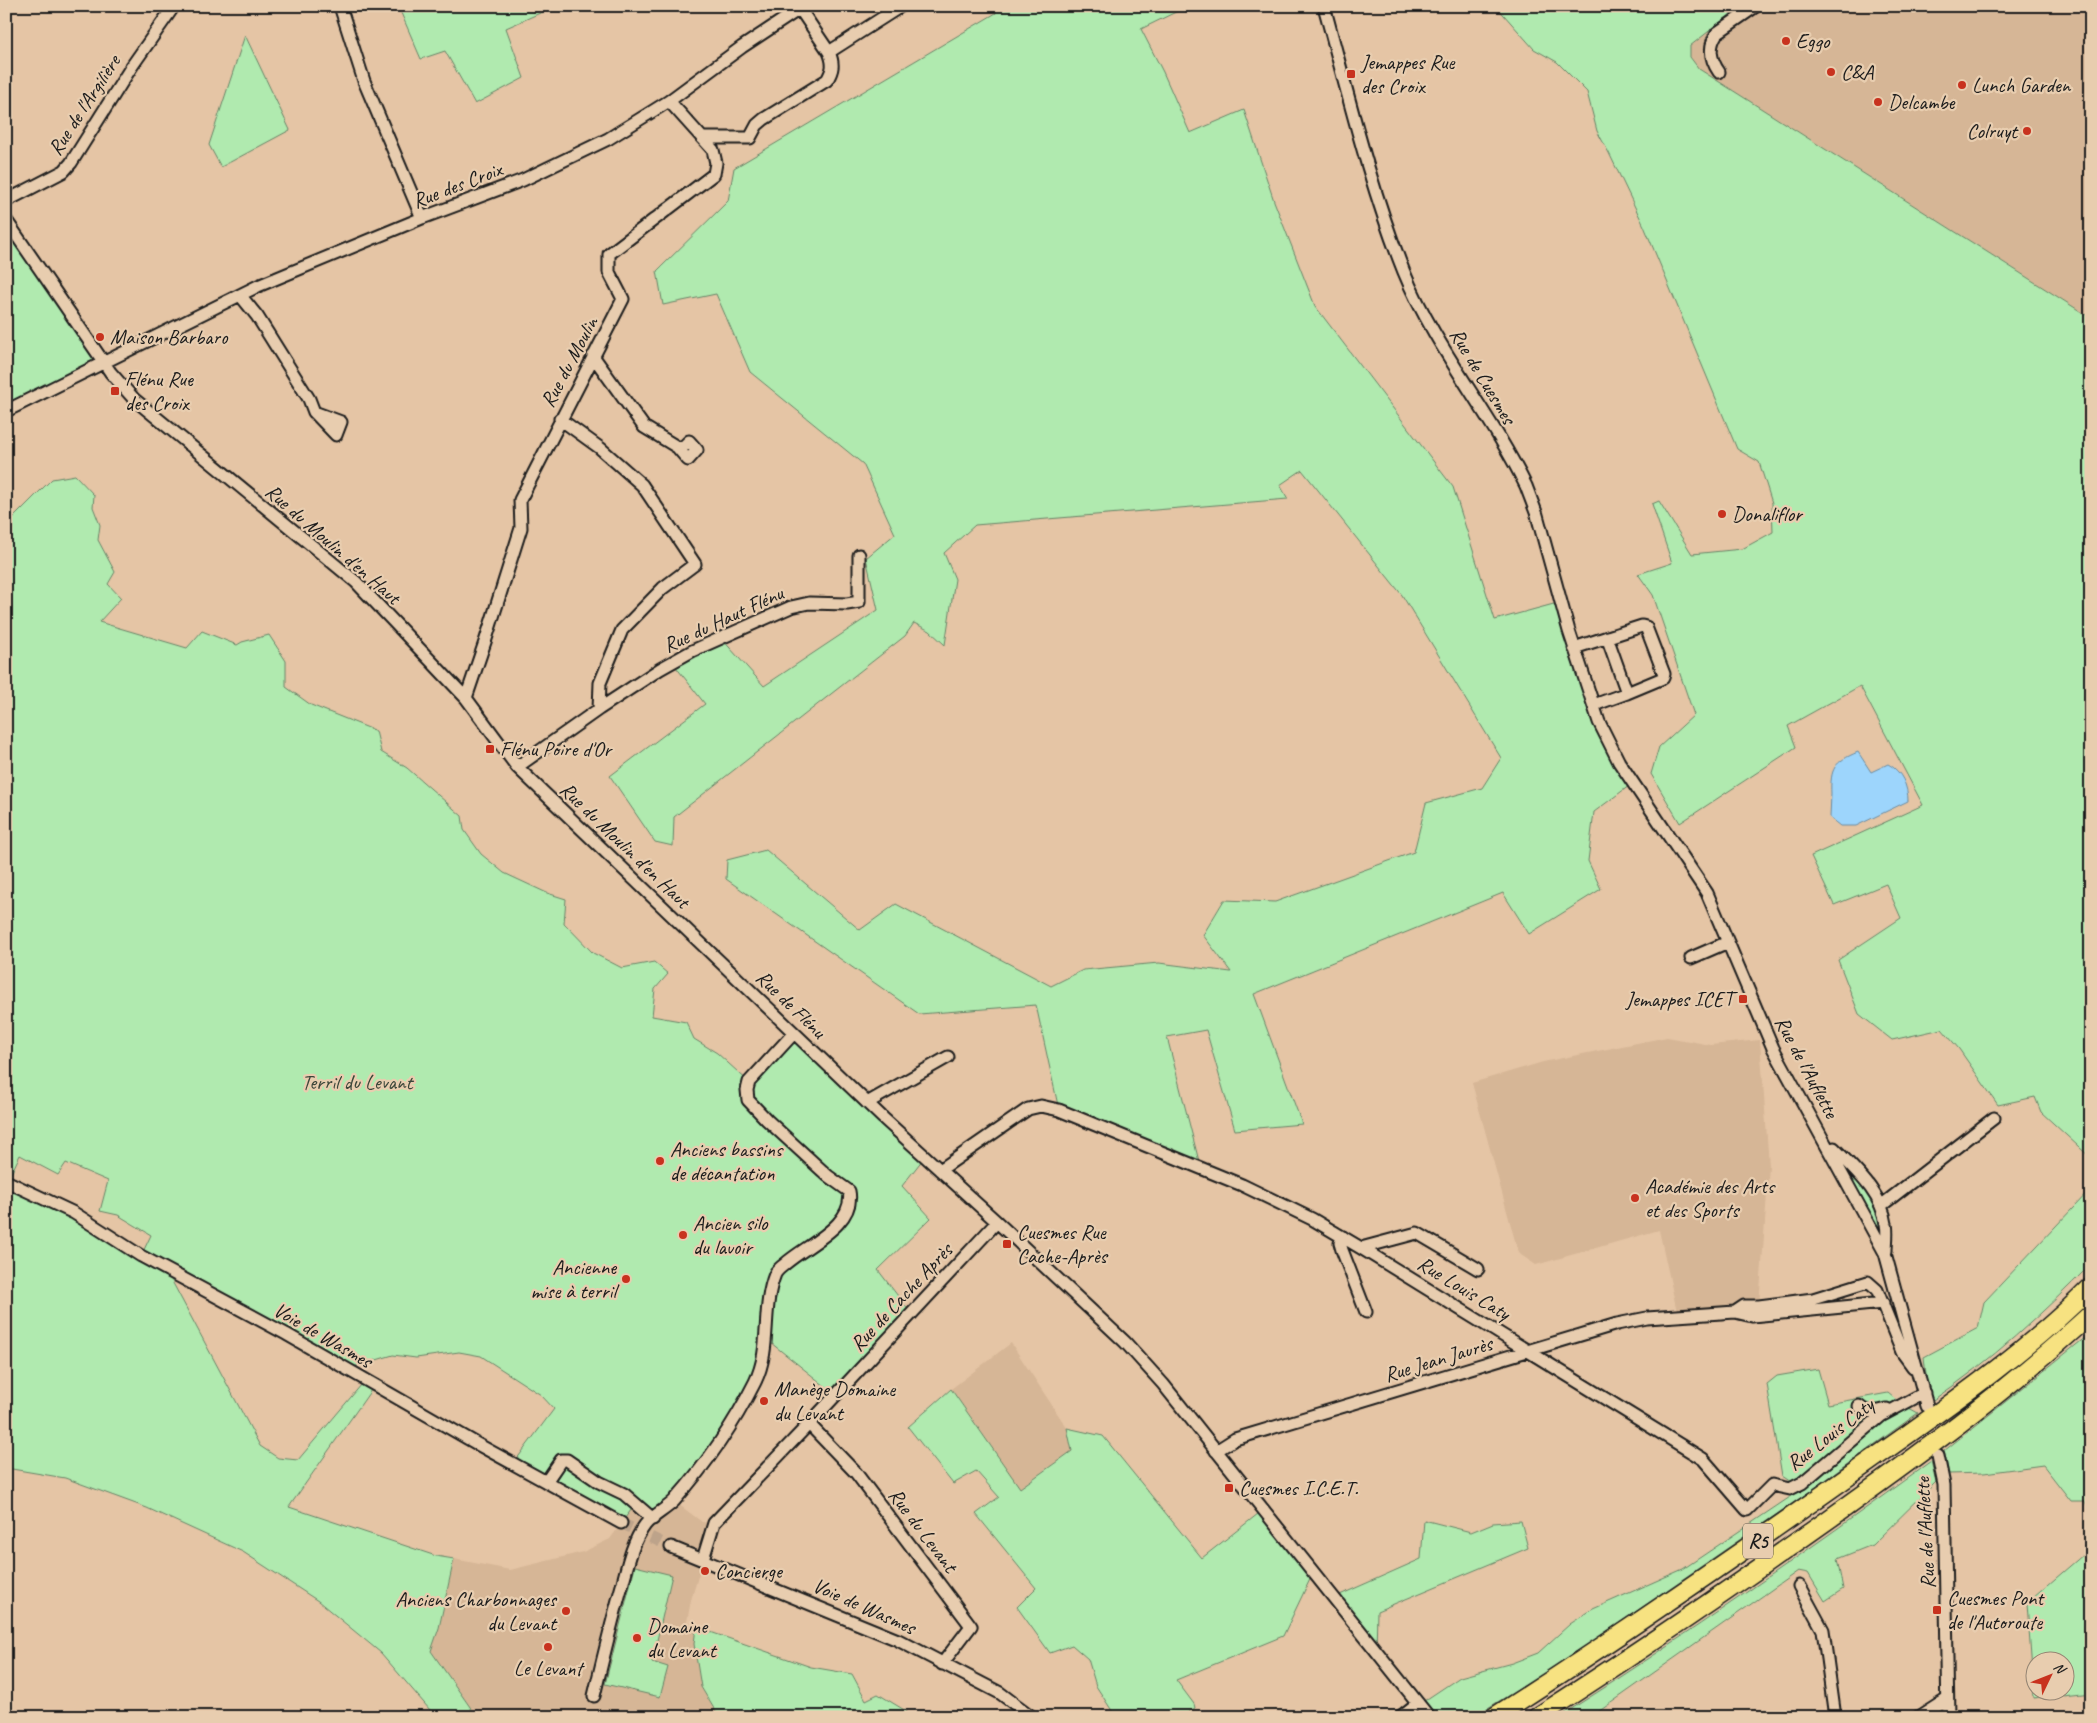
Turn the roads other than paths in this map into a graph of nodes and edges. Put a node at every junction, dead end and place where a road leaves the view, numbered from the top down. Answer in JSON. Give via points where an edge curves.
{"nodes":[{"id":1,"x":174,"y":6,"type":"edge"},
{"id":2,"x":340,"y":6,"type":"edge"},
{"id":3,"x":901,"y":6,"type":"edge"},
{"id":4,"x":1324,"y":6,"type":"edge"},
{"id":5,"x":1756,"y":6,"type":"edge"},
{"id":6,"x":802,"y":8,"type":"edge"},
{"id":7,"x":830,"y":52,"type":"junction"},
{"id":8,"x":1719,"y":72,"type":"dead end"},
{"id":9,"x":669,"y":101,"type":"junction"},
{"id":10,"x":702,"y":138,"type":"junction"},
{"id":11,"x":6,"y":201,"type":"edge"},
{"id":12,"x":422,"y":218,"type":"junction"},
{"id":13,"x":6,"y":220,"type":"edge"},
{"id":14,"x":240,"y":295,"type":"junction"},
{"id":15,"x":593,"y":356,"type":"junction"},
{"id":16,"x":103,"y":362,"type":"junction"},
{"id":17,"x":6,"y":411,"type":"edge"},
{"id":18,"x":314,"y":412,"type":"dead end"},
{"id":19,"x":560,"y":419,"type":"junction"},
{"id":20,"x":680,"y":450,"type":"dead end"},
{"id":21,"x":858,"y":555,"type":"dead end"},
{"id":22,"x":1607,"y":637,"type":"junction"},
{"id":23,"x":1574,"y":648,"type":"junction"},
{"id":24,"x":1627,"y":693,"type":"junction"},
{"id":25,"x":466,"y":698,"type":"junction"},
{"id":26,"x":1594,"y":705,"type":"junction"},
{"id":27,"x":599,"y":710,"type":"junction"},
{"id":28,"x":1619,"y":762,"type":"joint"},
{"id":29,"x":517,"y":767,"type":"junction"},
{"id":30,"x":689,"y":932,"type":"joint"},
{"id":31,"x":1728,"y":942,"type":"junction"},
{"id":32,"x":1691,"y":958,"type":"dead end"},
{"id":33,"x":794,"y":1033,"type":"junction"},
{"id":34,"x":948,"y":1057,"type":"dead end"},
{"id":35,"x":867,"y":1103,"type":"junction"},
{"id":36,"x":1006,"y":1115,"type":"dead end"},
{"id":37,"x":1994,"y":1118,"type":"dead end"},
{"id":38,"x":1823,"y":1137,"type":"junction"},
{"id":39,"x":966,"y":1152,"type":"junction"},
{"id":40,"x":940,"y":1170,"type":"junction"},
{"id":41,"x":6,"y":1181,"type":"edge"},
{"id":42,"x":1882,"y":1205,"type":"junction"},
{"id":43,"x":997,"y":1222,"type":"junction"},
{"id":44,"x":1343,"y":1237,"type":"junction"},
{"id":45,"x":1361,"y":1248,"type":"junction"},
{"id":46,"x":1886,"y":1253,"type":"junction"},
{"id":47,"x":1478,"y":1269,"type":"dead end"},
{"id":48,"x":2091,"y":1287,"type":"edge"},
{"id":49,"x":1883,"y":1303,"type":"junction"},
{"id":50,"x":1366,"y":1312,"type":"dead end"},
{"id":51,"x":1735,"y":1312,"type":"junction"},
{"id":52,"x":2091,"y":1314,"type":"edge"},
{"id":53,"x":1531,"y":1351,"type":"junction"},
{"id":54,"x":1918,"y":1374,"type":"junction"},
{"id":55,"x":1924,"y":1392,"type":"junction"},
{"id":56,"x":1859,"y":1406,"type":"dead end"},
{"id":57,"x":1927,"y":1406,"type":"dead end"},
{"id":58,"x":1896,"y":1407,"type":"junction"},
{"id":59,"x":809,"y":1424,"type":"junction"},
{"id":60,"x":1216,"y":1451,"type":"junction"},
{"id":61,"x":1938,"y":1456,"type":"dead end"},
{"id":62,"x":546,"y":1482,"type":"junction"},
{"id":63,"x":653,"y":1519,"type":"junction"},
{"id":64,"x":621,"y":1523,"type":"tunnel mouth"},
{"id":65,"x":671,"y":1547,"type":"tunnel mouth"},
{"id":66,"x":703,"y":1560,"type":"junction"},
{"id":67,"x":1799,"y":1586,"type":"dead end"},
{"id":68,"x":942,"y":1664,"type":"junction"},
{"id":69,"x":594,"y":1696,"type":"dead end"},
{"id":70,"x":1946,"y":1700,"type":"junction"},
{"id":71,"x":1418,"y":1703,"type":"junction"},
{"id":72,"x":1032,"y":1717,"type":"edge"},
{"id":73,"x":1400,"y":1717,"type":"edge"},
{"id":74,"x":1429,"y":1717,"type":"edge"},
{"id":75,"x":1494,"y":1717,"type":"edge"},
{"id":76,"x":1537,"y":1717,"type":"edge"},
{"id":77,"x":1835,"y":1717,"type":"edge"},
{"id":78,"x":1918,"y":1717,"type":"edge"},
{"id":79,"x":1948,"y":1717,"type":"edge"}],
"edges":[{"from":1,"to":11,"type":"street","name":"Rue de l'Argilière","via":[[71,163],[64,171]]},
{"from":2,"to":12,"type":"street","via":[[364,81]]},
{"from":3,"to":7,"type":"street"},
{"from":4,"to":23,"type":"street","name":"Rue de Cuesmes","via":[[1372,179],[1404,272],[1429,324],[1526,486]]},
{"from":5,"to":8,"type":"street","via":[[1717,33],[1713,40],[1711,57]]},
{"from":6,"to":7,"type":"street"},
{"from":6,"to":9,"type":"street","name":"Rue des Croix"},
{"from":7,"to":10,"type":"street","via":[[834,62],[827,80],[764,119],[750,138]]},
{"from":9,"to":10,"type":"street","name":"Rue du Moulin"},
{"from":9,"to":12,"type":"street","name":"Rue des Croix","via":[[608,139],[523,180]]},
{"from":10,"to":15,"type":"street","name":"Rue du Moulin","via":[[712,150],[716,164],[714,174],[608,254],[609,272],[623,299]]},
{"from":12,"to":14,"type":"street","name":"Rue des Croix"},
{"from":13,"to":16,"type":"street","name":"Rue du Moulin d'en Haut"},
{"from":14,"to":16,"type":"street","name":"Rue des Croix"},
{"from":14,"to":18,"type":"street","via":[[257,316]]},
{"from":15,"to":19,"type":"street","name":"Rue du Moulin"},
{"from":15,"to":20,"type":"street","via":[[644,427]]},
{"from":16,"to":17,"type":"street","name":"Rue des Croix"},
{"from":16,"to":25,"type":"street","name":"Rue du Moulin d'en Haut","via":[[134,399],[356,582]]},
{"from":19,"to":25,"type":"street","name":"Rue du Moulin","via":[[520,500],[521,528]]},
{"from":19,"to":27,"type":"street","name":"Rue du Haut Flénu","via":[[642,485],[695,564],[663,588],[622,630],[600,683]]},
{"from":21,"to":27,"type":"street","name":"Rue du Haut Flénu","via":[[859,602],[809,603],[791,607],[692,651]]},
{"from":22,"to":23,"type":"street"},
{"from":22,"to":24,"type":"street"},
{"from":22,"to":24,"type":"street","via":[[1646,627],[1664,674],[1663,678]]},
{"from":23,"to":26,"type":"street","name":"Rue de Cuesmes"},
{"from":24,"to":26,"type":"street"},
{"from":25,"to":29,"type":"street","name":"Rue du Moulin d'en Haut"},
{"from":26,"to":28,"type":"street","name":"Rue de Cuesmes"},
{"from":27,"to":29,"type":"street","name":"Rue du Haut Flénu"},
{"from":28,"to":31,"type":"street","name":"Rue de l'Auflette","via":[[1706,893]]},
{"from":29,"to":30,"type":"street","name":"Rue du Moulin d'en Haut"},
{"from":30,"to":33,"type":"street","name":"Rue de Flénu"},
{"from":31,"to":32,"type":"street"},
{"from":31,"to":38,"type":"street","name":"Rue de l'Auflette","via":[[1773,1048]]},
{"from":33,"to":35,"type":"street","name":"Rue de Flénu"},
{"from":33,"to":63,"type":"street","via":[[749,1082],[748,1100],[828,1176],[849,1191],[851,1200],[846,1213],[833,1229],[795,1254],[776,1272],[769,1292],[766,1344],[756,1380],[707,1458],[674,1501]]},
{"from":34,"to":35,"type":"street"},
{"from":35,"to":40,"type":"street","name":"Rue de Flénu"},
{"from":36,"to":39,"type":"street","via":[[970,1142]]},
{"from":37,"to":42,"type":"street"},
{"from":38,"to":42,"type":"street"},
{"from":38,"to":46,"type":"street","name":"Rue de l'Auflette"},
{"from":39,"to":40,"type":"street","name":"Rue Louis Caty"},
{"from":39,"to":44,"type":"street","name":"Rue Louis Caty","via":[[1028,1108],[1041,1106],[1059,1110],[1242,1185]]},
{"from":40,"to":43,"type":"street","name":"Rue de Flénu"},
{"from":41,"to":62,"type":"street","name":"Voie de Wasmes","via":[[74,1213],[141,1256],[286,1334]]},
{"from":42,"to":46,"type":"street","via":[[1887,1225]]},
{"from":43,"to":59,"type":"street","name":"Rue de Cache Après"},
{"from":43,"to":60,"type":"street","name":"Rue de Flénu","via":[[1125,1342]]},
{"from":44,"to":45,"type":"street","name":"Rue Louis Caty"},
{"from":44,"to":50,"type":"street","via":[[1340,1244]]},
{"from":45,"to":47,"type":"street","via":[[1417,1233]]},
{"from":45,"to":53,"type":"street","name":"Rue Louis Caty"},
{"from":46,"to":54,"type":"street","name":"Rue de l'Auflette"},
{"from":48,"to":75,"type":"highway","number":"R5","via":[[2014,1354],[1897,1442],[1727,1563]]},
{"from":49,"to":51,"type":"street","name":"Rue Jean Jaurès","via":[[1752,1316]]},
{"from":49,"to":51,"type":"street","name":"Rue Jean Jaurès","via":[[1874,1286],[1868,1282],[1813,1299],[1744,1306]]},
{"from":49,"to":54,"type":"street","name":"Rue Jean Jaurès","via":[[1902,1352]]},
{"from":51,"to":53,"type":"street","name":"Rue Jean Jaurès","via":[[1631,1320]]},
{"from":52,"to":76,"type":"highway","number":"R5","via":[[2015,1380],[1910,1461],[1741,1581]]},
{"from":53,"to":58,"type":"street","name":"Rue Louis Caty","via":[[1703,1459],[1747,1510],[1772,1485],[1790,1489],[1802,1483]]},
{"from":53,"to":60,"type":"street","name":"Rue Jean Jaurès","via":[[1235,1439]]},
{"from":54,"to":55,"type":"street","name":"Rue de l'Auflette"},
{"from":55,"to":57,"type":"street","name":"Rue de l'Auflette"},
{"from":55,"to":58,"type":"street","name":"Rue Louis Caty"},
{"from":56,"to":58,"type":"street","via":[[1872,1412]]},
{"from":59,"to":66,"type":"street","name":"Rue de Cache Après","via":[[714,1523]]},
{"from":59,"to":68,"type":"street","name":"Rue du Levant","via":[[856,1473],[971,1626]]},
{"from":60,"to":71,"type":"street","name":"Rue de Flénu"},
{"from":61,"to":70,"type":"street","name":"Rue de l'Auflette","via":[[1944,1485]]},
{"from":62,"to":63,"type":"street","via":[[557,1464],[567,1460],[599,1482],[624,1494]]},
{"from":62,"to":64,"type":"street","name":"Voie de Wasmes"},
{"from":63,"to":69,"type":"street","via":[[645,1525],[631,1552]]},
{"from":65,"to":66,"type":"street","name":"Voie de Wasmes"},
{"from":66,"to":68,"type":"street","name":"Voie de Wasmes","via":[[874,1629]]},
{"from":67,"to":77,"type":"street","via":[[1823,1630]]},
{"from":68,"to":72,"type":"street","name":"Voie de Wasmes","via":[[1000,1693]]},
{"from":70,"to":78,"type":"street"},
{"from":70,"to":79,"type":"street","name":"Rue de l'Auflette"},
{"from":71,"to":73,"type":"street"},
{"from":71,"to":74,"type":"street","name":"Rue de Flénu"}]}
